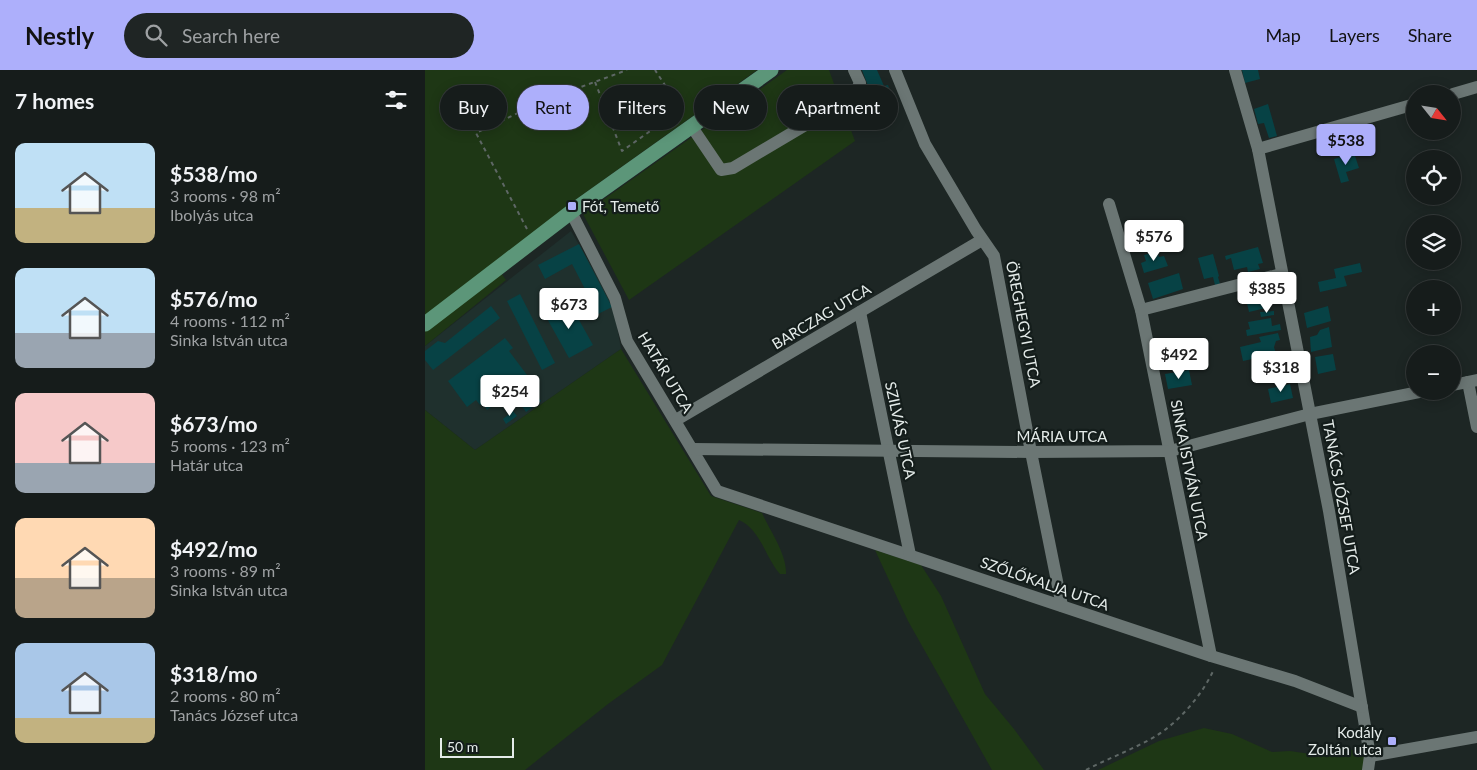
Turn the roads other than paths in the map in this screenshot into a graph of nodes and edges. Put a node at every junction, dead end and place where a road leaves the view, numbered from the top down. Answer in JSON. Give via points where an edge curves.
{"nodes":[{"id":1,"x":771,"y":70,"type":"edge"},
{"id":2,"x":854,"y":70,"type":"edge"},
{"id":3,"x":895,"y":70,"type":"edge"},
{"id":4,"x":1235,"y":70,"type":"edge"},
{"id":5,"x":859,"y":85,"type":"edge"},
{"id":6,"x":1477,"y":87,"type":"edge"},
{"id":7,"x":1461,"y":92,"type":"edge"},
{"id":8,"x":1406,"y":107,"type":"edge"},
{"id":9,"x":692,"y":127,"type":"junction"},
{"id":10,"x":797,"y":130,"type":"edge"},
{"id":11,"x":1258,"y":149,"type":"junction"},
{"id":12,"x":1109,"y":204,"type":"dead end"},
{"id":13,"x":571,"y":212,"type":"junction"},
{"id":14,"x":982,"y":240,"type":"junction"},
{"id":15,"x":1281,"y":274,"type":"junction"},
{"id":16,"x":1141,"y":310,"type":"junction"},
{"id":17,"x":860,"y":312,"type":"junction"},
{"id":18,"x":425,"y":324,"type":"edge"},
{"id":19,"x":1473,"y":381,"type":"edge"},
{"id":20,"x":1406,"y":395,"type":"edge"},
{"id":21,"x":1311,"y":414,"type":"junction"},
{"id":22,"x":676,"y":420,"type":"junction"},
{"id":23,"x":1477,"y":427,"type":"edge"},
{"id":24,"x":693,"y":449,"type":"junction"},
{"id":25,"x":890,"y":451,"type":"junction"},
{"id":26,"x":1170,"y":451,"type":"junction"},
{"id":27,"x":1031,"y":452,"type":"junction"},
{"id":28,"x":717,"y":490,"type":"joint"},
{"id":29,"x":910,"y":555,"type":"junction"},
{"id":30,"x":1062,"y":606,"type":"junction"},
{"id":31,"x":1215,"y":657,"type":"junction"},
{"id":32,"x":1362,"y":707,"type":"junction"},
{"id":33,"x":1477,"y":737,"type":"edge"},
{"id":34,"x":1369,"y":756,"type":"junction"},
{"id":35,"x":1368,"y":770,"type":"edge"}],
"edges":[{"from":1,"to":9,"type":"main road"},
{"from":2,"to":5,"type":"street"},
{"from":3,"to":14,"type":"street","name":"ÖREGHEGYI UTCA","via":[[925,144]]},
{"from":4,"to":11,"type":"street","name":"TANÁCS JÓZSEF UTCA"},
{"from":6,"to":7,"type":"street"},
{"from":8,"to":11,"type":"street"},
{"from":9,"to":10,"type":"street","via":[[721,170],[733,168]]},
{"from":9,"to":13,"type":"main road"},
{"from":11,"to":15,"type":"street","name":"TANÁCS JÓZSEF UTCA"},
{"from":12,"to":16,"type":"street","name":"SINKA ISTVÁN UTCA"},
{"from":13,"to":18,"type":"main road"},
{"from":13,"to":22,"type":"street","name":"HATÁR UTCA","via":[[615,298],[627,341]]},
{"from":14,"to":17,"type":"street","name":"BARCZAG UTCA"},
{"from":14,"to":27,"type":"street","name":"ÖREGHEGYI UTCA","via":[[994,256]]},
{"from":15,"to":16,"type":"street"},
{"from":15,"to":21,"type":"street","name":"TANÁCS JÓZSEF UTCA"},
{"from":16,"to":26,"type":"street","name":"SINKA ISTVÁN UTCA"},
{"from":17,"to":22,"type":"street","name":"BARCZAG UTCA"},
{"from":17,"to":25,"type":"street","name":"SZILVÁS UTCA"},
{"from":19,"to":23,"type":"street"},
{"from":20,"to":21,"type":"street","name":"MÁRIA UTCA"},
{"from":21,"to":26,"type":"street","name":"MÁRIA UTCA"},
{"from":21,"to":32,"type":"street","name":"TANÁCS JÓZSEF UTCA"},
{"from":22,"to":24,"type":"street","name":"HATÁR UTCA"},
{"from":24,"to":25,"type":"street","name":"MÁRIA UTCA"},
{"from":24,"to":28,"type":"street","name":"HATÁR UTCA"},
{"from":25,"to":27,"type":"street","name":"MÁRIA UTCA"},
{"from":25,"to":29,"type":"street","name":"SZILVÁS UTCA"},
{"from":26,"to":27,"type":"street","name":"MÁRIA UTCA"},
{"from":26,"to":31,"type":"street","name":"SINKA ISTVÁN UTCA"},
{"from":27,"to":30,"type":"street","name":"ÖREGHEGYI UTCA"},
{"from":28,"to":29,"type":"street","name":"SZŐLŐKALJA UTCA"},
{"from":29,"to":30,"type":"street","name":"SZŐLŐKALJA UTCA"},
{"from":30,"to":31,"type":"street","name":"SZŐLŐKALJA UTCA"},
{"from":31,"to":32,"type":"street","name":"SZŐLŐKALJA UTCA","via":[[1295,681]]},
{"from":32,"to":34,"type":"street","name":"TANÁCS JÓZSEF UTCA"},
{"from":33,"to":34,"type":"street"},
{"from":34,"to":35,"type":"street","name":"TANÁCS JÓZSEF UTCA"}]}
